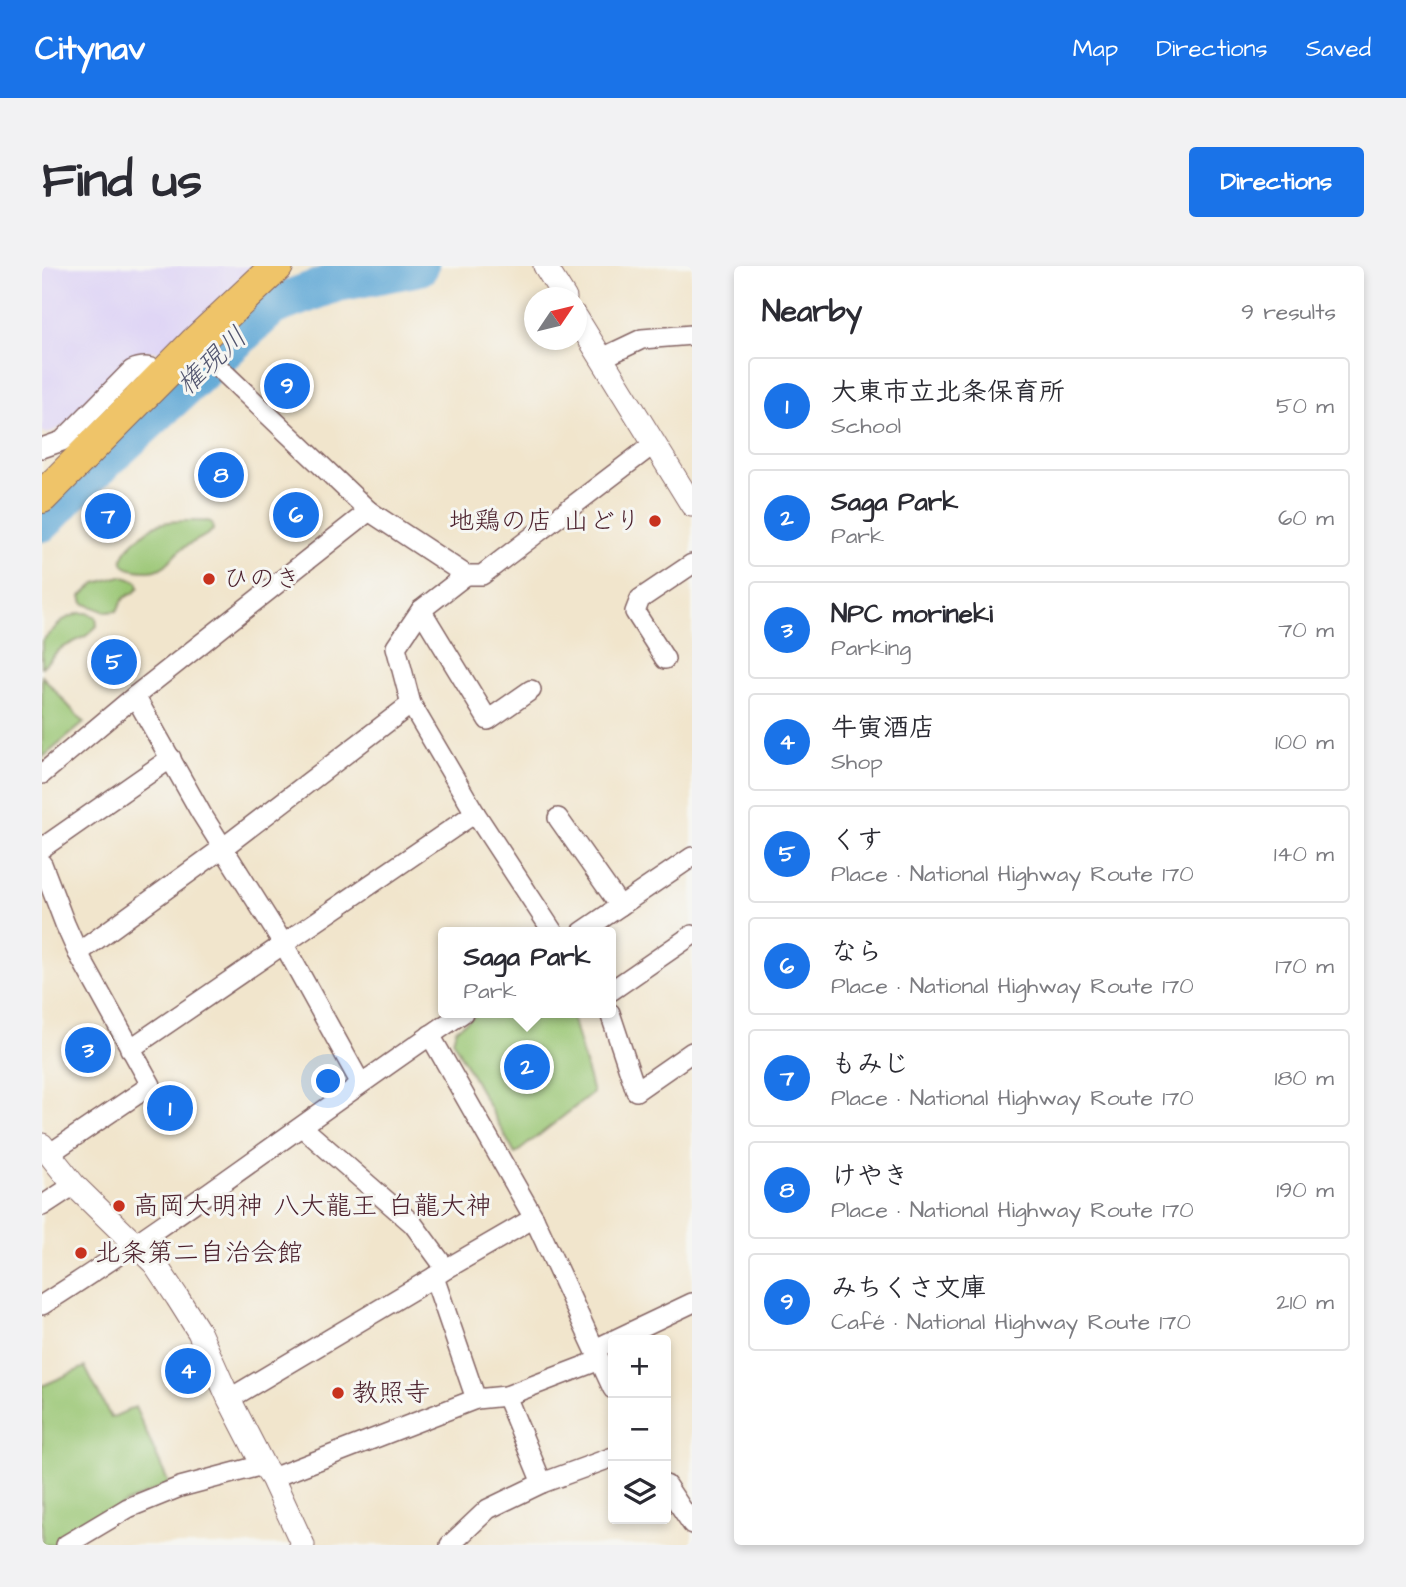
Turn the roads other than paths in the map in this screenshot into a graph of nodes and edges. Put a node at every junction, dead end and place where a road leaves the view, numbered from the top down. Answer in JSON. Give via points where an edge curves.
{"nodes":[{"id":1,"x":277,"y":266,"type":"edge"},
{"id":2,"x":546,"y":268,"type":"edge"},
{"id":3,"x":558,"y":287,"type":"edge"},
{"id":4,"x":587,"y":334,"type":"edge"},
{"id":5,"x":692,"y":335,"type":"edge"},
{"id":6,"x":197,"y":347,"type":"junction"},
{"id":7,"x":602,"y":358,"type":"junction"},
{"id":8,"x":165,"y":375,"type":"junction"},
{"id":9,"x":42,"y":448,"type":"edge"},
{"id":10,"x":648,"y":448,"type":"junction"},
{"id":11,"x":42,"y":497,"type":"edge"},
{"id":12,"x":692,"y":505,"type":"edge"},
{"id":13,"x":369,"y":511,"type":"junction"},
{"id":14,"x":692,"y":564,"type":"edge"},
{"id":15,"x":466,"y":575,"type":"junction"},
{"id":16,"x":421,"y":610,"type":"junction"},
{"id":17,"x":665,"y":659,"type":"dead end"},
{"id":18,"x":531,"y":690,"type":"dead end"},
{"id":19,"x":135,"y":696,"type":"junction"},
{"id":20,"x":411,"y":704,"type":"junction"},
{"id":21,"x":171,"y":758,"type":"junction"},
{"id":22,"x":42,"y":774,"type":"edge"},
{"id":23,"x":475,"y":813,"type":"junction"},
{"id":24,"x":558,"y":818,"type":"dead end"},
{"id":25,"x":224,"y":847,"type":"junction"},
{"id":26,"x":42,"y":848,"type":"edge"},
{"id":27,"x":692,"y":857,"type":"edge"},
{"id":28,"x":42,"y":864,"type":"edge"},
{"id":29,"x":620,"y":906,"type":"junction"},
{"id":30,"x":550,"y":927,"type":"edge"},
{"id":31,"x":589,"y":927,"type":"edge"},
{"id":32,"x":692,"y":935,"type":"edge"},
{"id":33,"x":283,"y":943,"type":"junction"},
{"id":34,"x":78,"y":953,"type":"junction"},
{"id":35,"x":616,"y":988,"type":"edge"},
{"id":36,"x":456,"y":1018,"type":"edge"},
{"id":37,"x":612,"y":1018,"type":"edge"},
{"id":38,"x":430,"y":1035,"type":"junction"},
{"id":39,"x":130,"y":1049,"type":"junction"},
{"id":40,"x":692,"y":1052,"type":"edge"},
{"id":41,"x":360,"y":1082,"type":"junction"},
{"id":42,"x":302,"y":1127,"type":"junction"},
{"id":43,"x":46,"y":1149,"type":"edge"},
{"id":44,"x":74,"y":1185,"type":"junction"},
{"id":45,"x":42,"y":1206,"type":"edge"},
{"id":46,"x":534,"y":1218,"type":"junction"},
{"id":47,"x":135,"y":1245,"type":"junction"},
{"id":48,"x":440,"y":1273,"type":"junction"},
{"id":49,"x":692,"y":1303,"type":"edge"},
{"id":50,"x":42,"y":1305,"type":"edge"},
{"id":51,"x":597,"y":1354,"type":"junction"},
{"id":52,"x":608,"y":1378,"type":"edge"},
{"id":53,"x":506,"y":1395,"type":"junction"},
{"id":54,"x":229,"y":1399,"type":"junction"},
{"id":55,"x":476,"y":1399,"type":"junction"},
{"id":56,"x":608,"y":1459,"type":"edge"},
{"id":57,"x":267,"y":1472,"type":"junction"},
{"id":58,"x":542,"y":1483,"type":"junction"},
{"id":59,"x":671,"y":1492,"type":"edge"},
{"id":60,"x":692,"y":1524,"type":"edge"},
{"id":61,"x":66,"y":1545,"type":"edge"},
{"id":62,"x":303,"y":1545,"type":"edge"},
{"id":63,"x":450,"y":1545,"type":"edge"}],
"edges":[{"from":1,"to":6,"type":"highway"},
{"from":2,"to":3,"type":"street"},
{"from":4,"to":7,"type":"street"},
{"from":5,"to":7,"type":"street","via":[[642,340]]},
{"from":6,"to":8,"type":"highway"},
{"from":6,"to":13,"type":"street"},
{"from":7,"to":10,"type":"street"},
{"from":8,"to":9,"type":"street","via":[[150,366],[132,370],[62,442]]},
{"from":8,"to":11,"type":"highway"},
{"from":10,"to":12,"type":"street"},
{"from":10,"to":15,"type":"street","via":[[482,575]]},
{"from":13,"to":15,"type":"street"},
{"from":13,"to":19,"type":"street"},
{"from":14,"to":17,"type":"street","via":[[640,599],[635,612]]},
{"from":15,"to":16,"type":"street"},
{"from":16,"to":18,"type":"street","via":[[488,720]]},
{"from":16,"to":20,"type":"street","via":[[396,647]]},
{"from":19,"to":21,"type":"street"},
{"from":19,"to":22,"type":"street"},
{"from":20,"to":23,"type":"street"},
{"from":20,"to":25,"type":"street"},
{"from":21,"to":25,"type":"street"},
{"from":21,"to":26,"type":"street"},
{"from":23,"to":30,"type":"street"},
{"from":23,"to":33,"type":"street"},
{"from":24,"to":29,"type":"street"},
{"from":25,"to":33,"type":"street"},
{"from":25,"to":34,"type":"street"},
{"from":27,"to":29,"type":"street"},
{"from":28,"to":34,"type":"street"},
{"from":29,"to":31,"type":"street"},
{"from":32,"to":35,"type":"street"},
{"from":33,"to":39,"type":"street"},
{"from":33,"to":41,"type":"street"},
{"from":34,"to":39,"type":"street"},
{"from":36,"to":38,"type":"street"},
{"from":37,"to":40,"type":"street","via":[[636,1091]]},
{"from":38,"to":41,"type":"street"},
{"from":38,"to":46,"type":"street"},
{"from":39,"to":43,"type":"street","via":[[151,1085]]},
{"from":41,"to":42,"type":"street"},
{"from":42,"to":47,"type":"street"},
{"from":42,"to":48,"type":"street","via":[[413,1224]]},
{"from":43,"to":44,"type":"street"},
{"from":44,"to":45,"type":"street"},
{"from":44,"to":47,"type":"street"},
{"from":46,"to":48,"type":"street"},
{"from":46,"to":51,"type":"street"},
{"from":47,"to":50,"type":"street"},
{"from":47,"to":54,"type":"street","via":[[155,1264],[191,1320]]},
{"from":48,"to":54,"type":"street"},
{"from":48,"to":55,"type":"street"},
{"from":49,"to":51,"type":"street"},
{"from":51,"to":52,"type":"street"},
{"from":51,"to":53,"type":"street"},
{"from":53,"to":55,"type":"street"},
{"from":53,"to":58,"type":"street"},
{"from":54,"to":57,"type":"street"},
{"from":55,"to":57,"type":"street"},
{"from":56,"to":58,"type":"street"},
{"from":57,"to":61,"type":"street","via":[[180,1487],[128,1508]]},
{"from":57,"to":62,"type":"street"},
{"from":58,"to":63,"type":"street","via":[[488,1509]]},
{"from":59,"to":60,"type":"street"}]}
